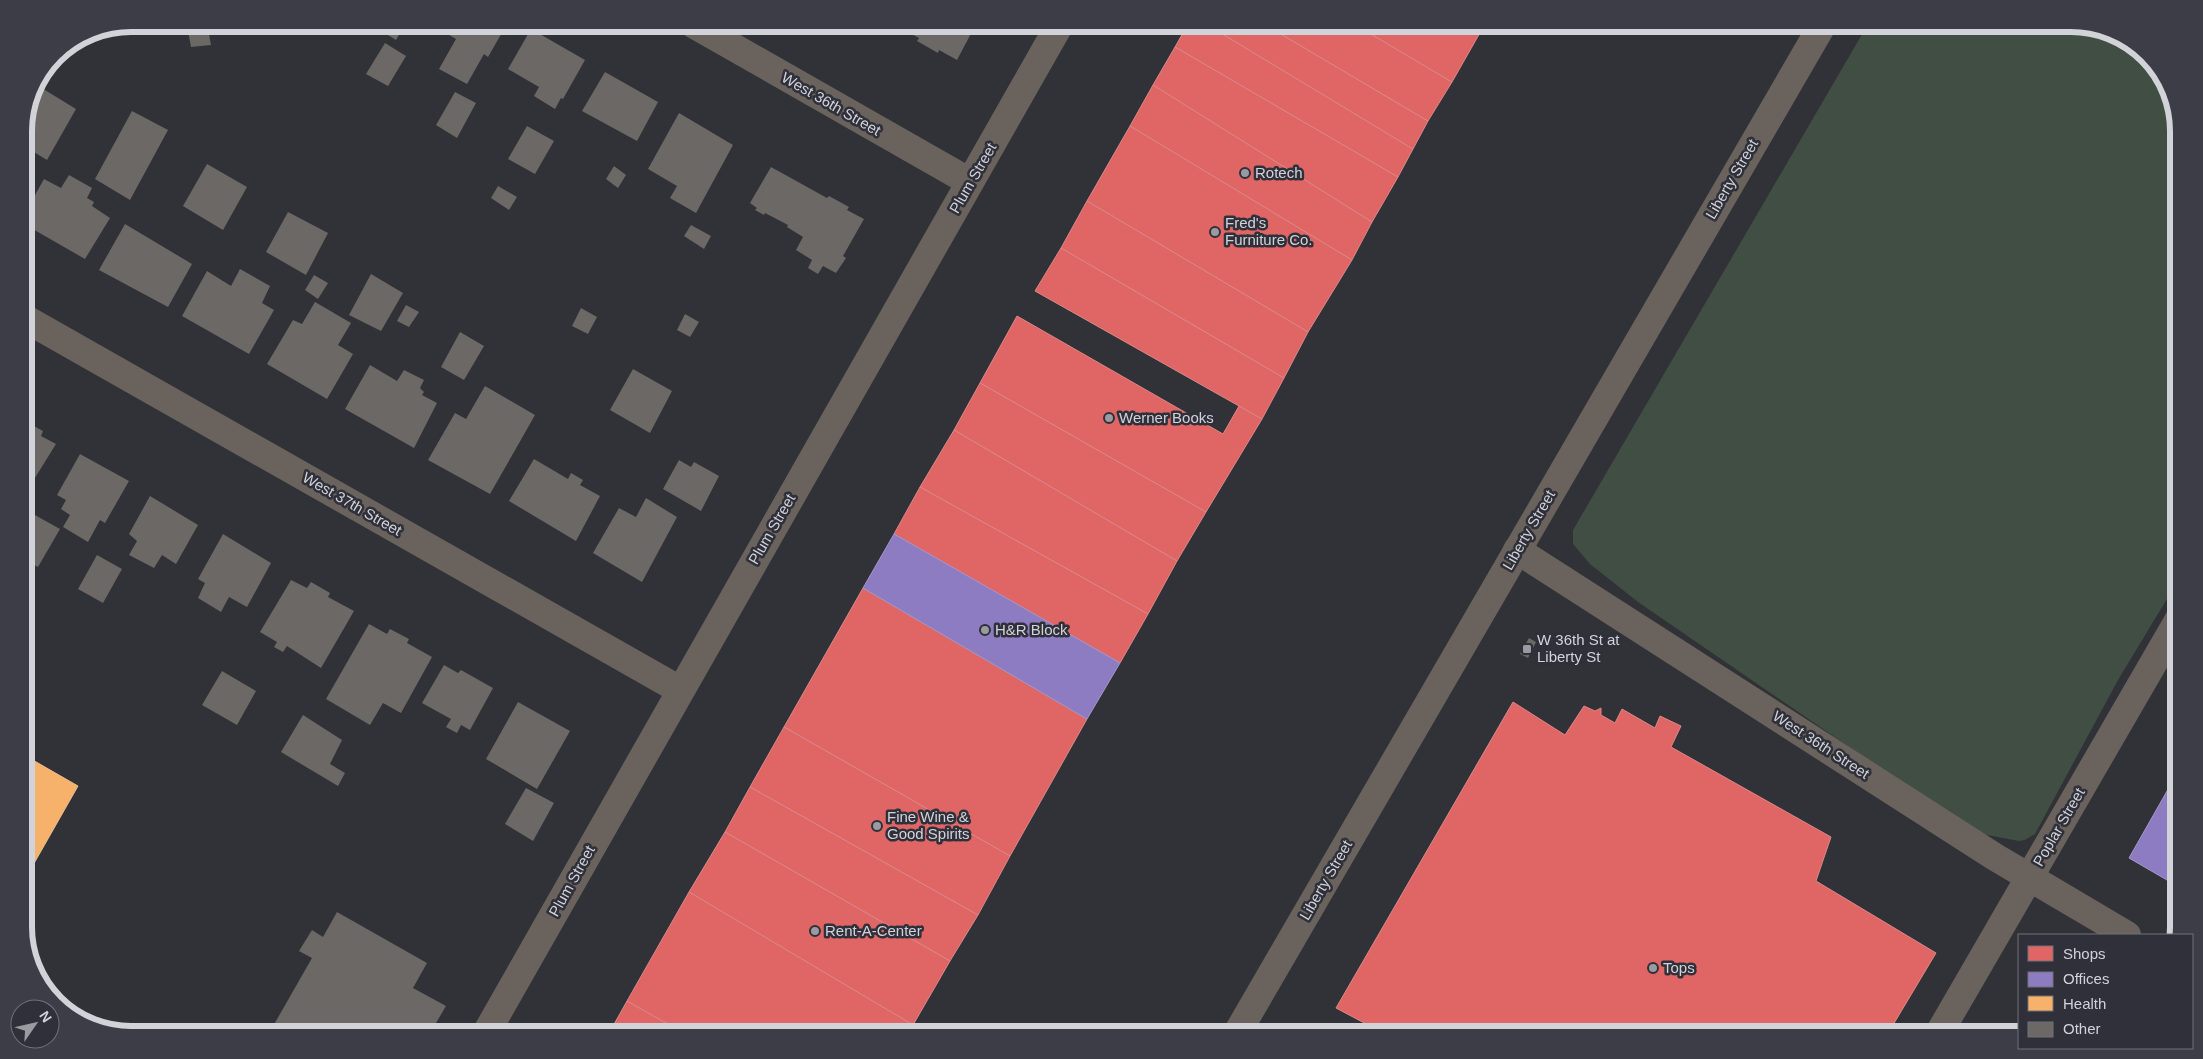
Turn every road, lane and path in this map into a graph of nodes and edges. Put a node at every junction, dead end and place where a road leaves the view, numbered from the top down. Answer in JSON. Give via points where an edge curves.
{"nodes":[{"id":1,"x":1817,"y":32,"type":"edge"},
{"id":2,"x":708,"y":33,"type":"edge"},
{"id":3,"x":1055,"y":33,"type":"edge"},
{"id":4,"x":970,"y":182,"type":"junction"},
{"id":5,"x":33,"y":323,"type":"edge"},
{"id":6,"x":1517,"y":550,"type":"junction"},
{"id":7,"x":2170,"y":635,"type":"edge"},
{"id":8,"x":680,"y":690,"type":"junction"},
{"id":9,"x":2029,"y":878,"type":"junction"},
{"id":10,"x":2125,"y":934,"type":"edge"},
{"id":11,"x":490,"y":1026,"type":"edge"},
{"id":12,"x":1241,"y":1026,"type":"edge"},
{"id":13,"x":1943,"y":1026,"type":"edge"}],
"edges":[{"from":1,"to":6,"type":"street","name":"Liberty Street"},
{"from":2,"to":4,"type":"street","name":"West 36th Street"},
{"from":3,"to":4,"type":"street","name":"Plum Street"},
{"from":4,"to":8,"type":"street","name":"Plum Street"},
{"from":5,"to":8,"type":"street","name":"West 37th Street"},
{"from":6,"to":9,"type":"street","name":"West 36th Street"},
{"from":6,"to":12,"type":"street","name":"Liberty Street"},
{"from":7,"to":9,"type":"street","name":"Poplar Street"},
{"from":8,"to":11,"type":"street","name":"Plum Street"},
{"from":9,"to":10,"type":"street","name":"West 36th Street"},
{"from":9,"to":13,"type":"street","name":"Poplar Street"}]}
